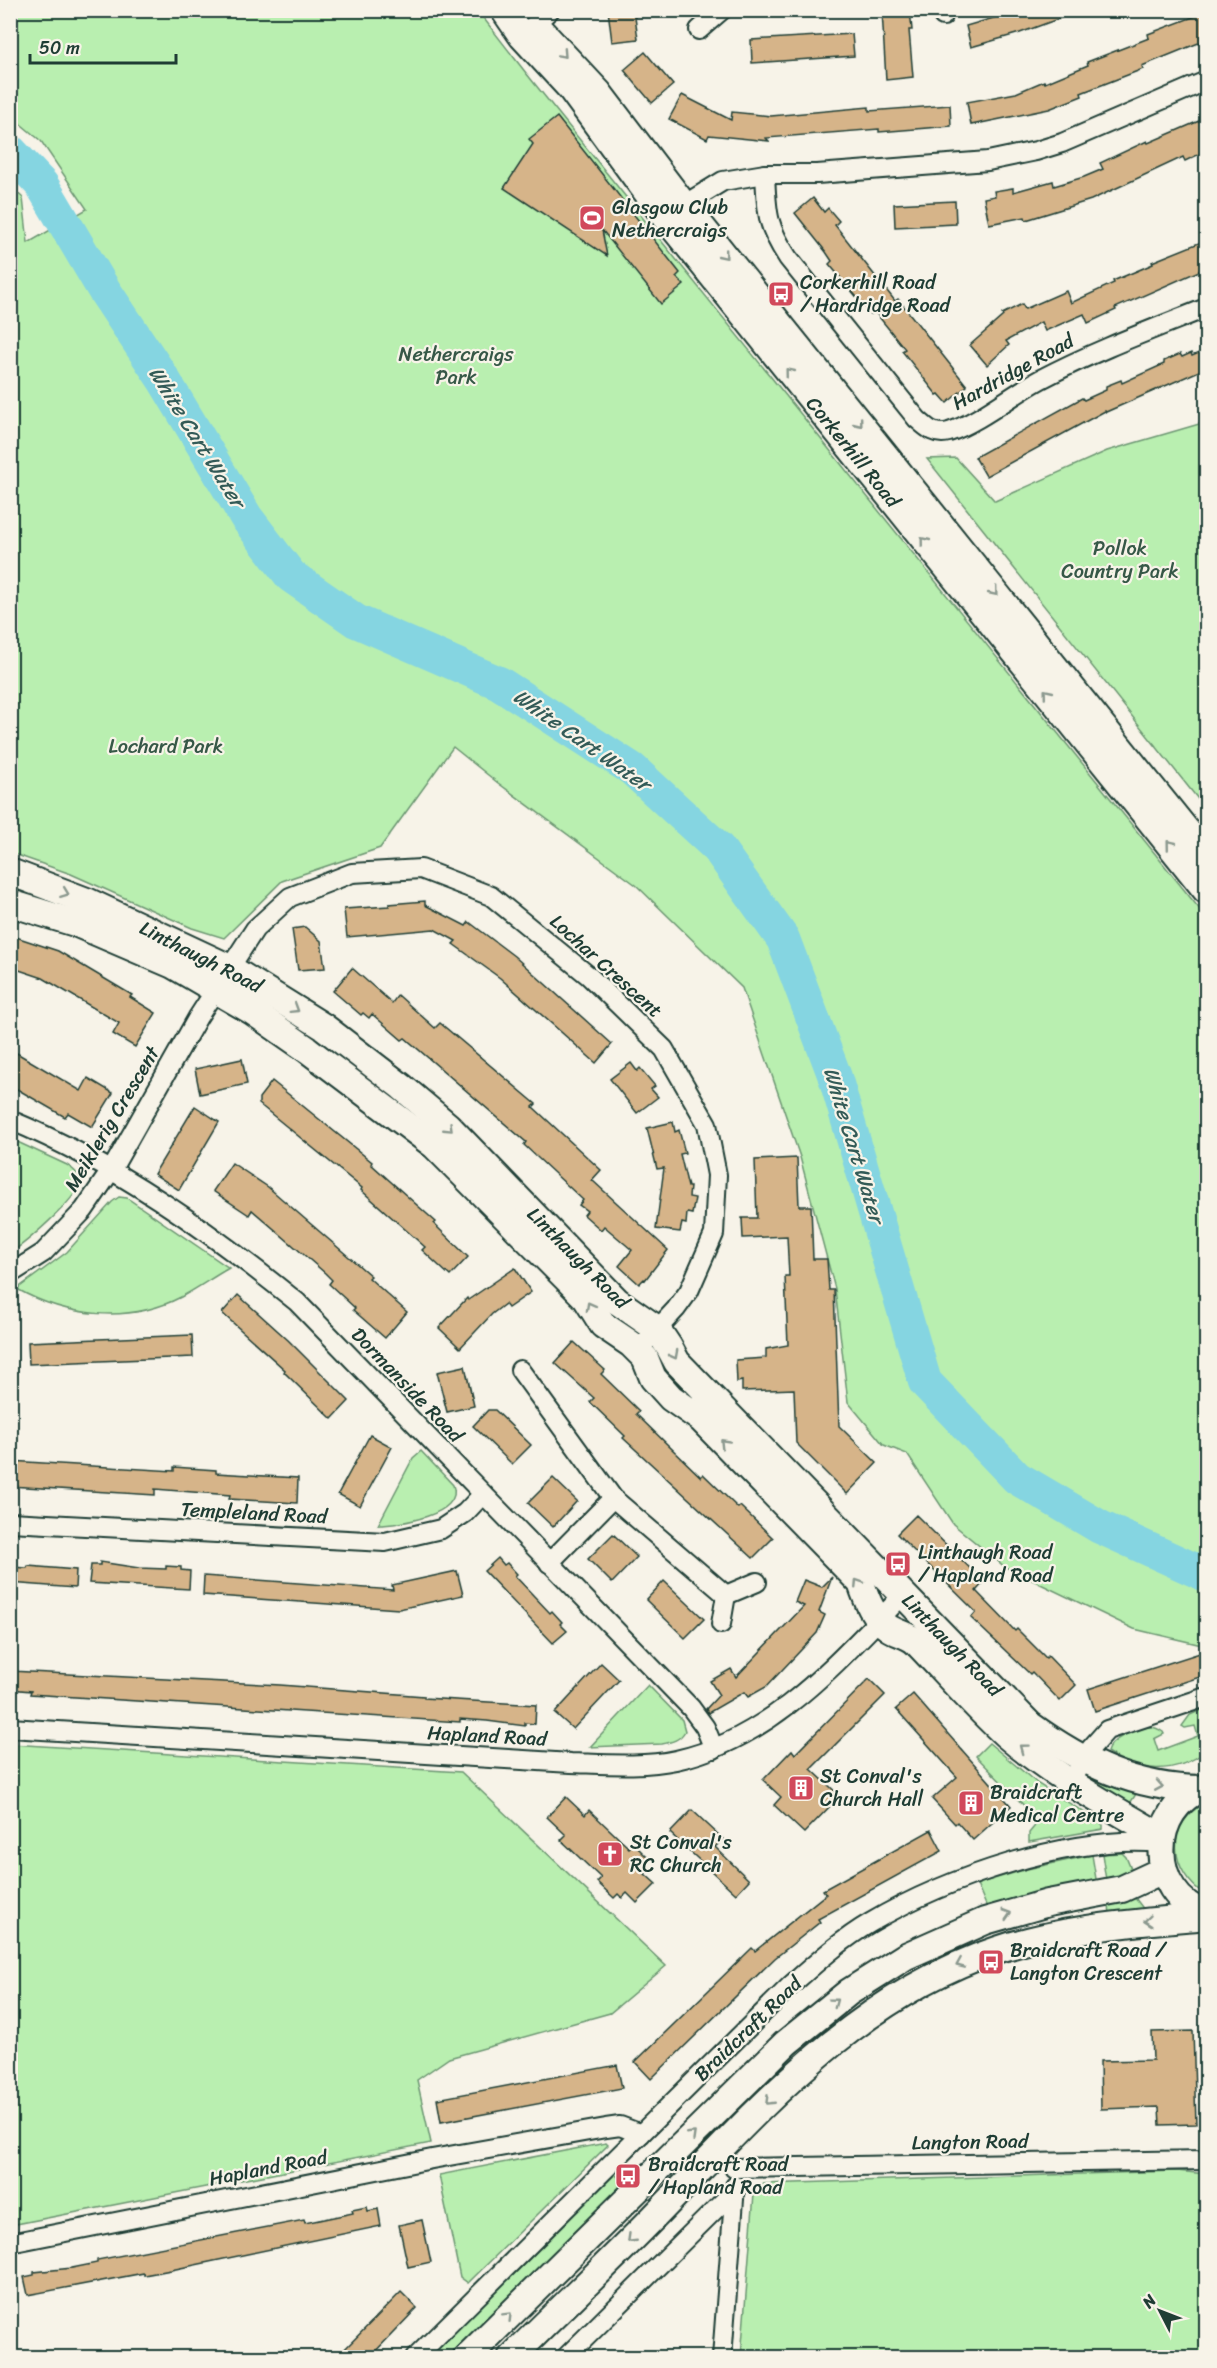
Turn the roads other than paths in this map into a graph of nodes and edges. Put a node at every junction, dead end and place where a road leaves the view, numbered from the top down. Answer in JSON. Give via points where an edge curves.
{"nodes":[{"id":1,"x":504,"y":10,"type":"edge"},
{"id":2,"x":722,"y":10,"type":"edge"},
{"id":3,"x":532,"y":20,"type":"edge"},
{"id":4,"x":699,"y":30,"type":"dead end"},
{"id":5,"x":1206,"y":81,"type":"edge"},
{"id":6,"x":765,"y":174,"type":"junction"},
{"id":7,"x":674,"y":211,"type":"junction"},
{"id":8,"x":1206,"y":308,"type":"edge"},
{"id":9,"x":1206,"y":855,"type":"edge"},
{"id":10,"x":10,"y":872,"type":"edge"},
{"id":11,"x":1206,"y":890,"type":"edge"},
{"id":12,"x":10,"y":903,"type":"edge"},
{"id":13,"x":228,"y":967,"type":"junction"},
{"id":14,"x":214,"y":990,"type":"junction"},
{"id":15,"x":10,"y":1120,"type":"edge"},
{"id":16,"x":112,"y":1169,"type":"junction"},
{"id":17,"x":10,"y":1274,"type":"edge"},
{"id":18,"x":657,"y":1329,"type":"junction"},
{"id":19,"x":638,"y":1350,"type":"junction"},
{"id":20,"x":520,"y":1370,"type":"dead end"},
{"id":21,"x":482,"y":1495,"type":"junction"},
{"id":22,"x":613,"y":1498,"type":"junction"},
{"id":23,"x":10,"y":1522,"type":"edge"},
{"id":24,"x":549,"y":1563,"type":"junction"},
{"id":25,"x":757,"y":1582,"type":"dead end"},
{"id":26,"x":726,"y":1595,"type":"junction"},
{"id":27,"x":903,"y":1595,"type":"junction"},
{"id":28,"x":879,"y":1619,"type":"junction"},
{"id":29,"x":721,"y":1624,"type":"dead end"},
{"id":30,"x":1206,"y":1697,"type":"edge"},
{"id":31,"x":10,"y":1728,"type":"edge"},
{"id":32,"x":714,"y":1749,"type":"junction"},
{"id":33,"x":1077,"y":1771,"type":"junction"},
{"id":34,"x":1204,"y":1788,"type":"edge"},
{"id":35,"x":1161,"y":1840,"type":"junction"},
{"id":36,"x":1163,"y":1870,"type":"junction"},
{"id":37,"x":1206,"y":1915,"type":"edge"},
{"id":38,"x":769,"y":2060,"type":"junction"},
{"id":39,"x":790,"y":2081,"type":"junction"},
{"id":40,"x":641,"y":2134,"type":"junction"},
{"id":41,"x":726,"y":2158,"type":"junction"},
{"id":42,"x":1206,"y":2160,"type":"edge"},
{"id":43,"x":735,"y":2190,"type":"junction"},
{"id":44,"x":631,"y":2195,"type":"junction"},
{"id":45,"x":653,"y":2218,"type":"junction"},
{"id":46,"x":10,"y":2243,"type":"edge"},
{"id":47,"x":415,"y":2358,"type":"edge"},
{"id":48,"x":466,"y":2358,"type":"edge"},
{"id":49,"x":511,"y":2358,"type":"edge"},
{"id":50,"x":565,"y":2358,"type":"edge"},
{"id":51,"x":722,"y":2358,"type":"edge"}],
"edges":[{"from":1,"to":3,"type":"street","name":"Corkerhill Road"},
{"from":2,"to":4,"type":"street"},
{"from":3,"to":7,"type":"street","name":"Corkerhill Road","via":[[571,89]]},
{"from":5,"to":6,"type":"street","via":[[1036,151],[988,161],[818,174]]},
{"from":6,"to":7,"type":"street","via":[[723,181]]},
{"from":6,"to":8,"type":"street","name":"Hardridge Road","via":[[767,215],[773,235],[788,258],[912,413],[927,429],[937,433],[964,425],[1081,359]]},
{"from":7,"to":9,"type":"street","name":"Corkerhill Road","one_way":true},
{"from":11,"to":7,"type":"street","name":"Corkerhill Road","one_way":true},
{"from":10,"to":13,"type":"street","name":"Linthaugh Road","one_way":true,"via":[[89,902]]},
{"from":12,"to":14,"type":"street","name":"Linthaugh Road","via":[[108,937],[173,965]]},
{"from":13,"to":14,"type":"street","name":"Meiklerig Crescent"},
{"from":13,"to":18,"type":"street","name":"Linthaugh Road","one_way":true,"via":[[324,1027],[402,1087],[448,1126],[617,1301]]},
{"from":13,"to":18,"type":"street","name":"Lochar Crescent","via":[[255,929],[290,897],[352,873],[421,869],[491,896],[588,976],[664,1049],[707,1124],[717,1175],[714,1234],[704,1262],[689,1291]]},
{"from":14,"to":16,"type":"street","name":"Meiklerig Crescent"},
{"from":19,"to":14,"type":"street","name":"Linthaugh Road","one_way":true,"via":[[603,1325],[586,1298],[435,1146],[298,1043]]},
{"from":15,"to":16,"type":"street","name":"Dormanside Road"},
{"from":16,"to":17,"type":"street","name":"Meiklerig Crescent","via":[[84,1210],[43,1253]]},
{"from":16,"to":21,"type":"street","name":"Dormanside Road","via":[[196,1224],[297,1302]]},
{"from":18,"to":19,"type":"street","name":"Lochar Crescent"},
{"from":18,"to":27,"type":"street","name":"Linthaugh Road","one_way":true,"via":[[677,1362]]},
{"from":28,"to":19,"type":"street","name":"Linthaugh Road","one_way":true,"via":[[871,1610],[861,1583],[700,1419],[671,1398],[653,1378]]},
{"from":20,"to":22,"type":"street"},
{"from":21,"to":23,"type":"street","name":"Templeland Road","via":[[465,1513],[441,1529],[385,1542]]},
{"from":21,"to":24,"type":"street","name":"Dormanside Road"},
{"from":22,"to":24,"type":"street"},
{"from":22,"to":26,"type":"street"},
{"from":24,"to":32,"type":"street","name":"Dormanside Road","via":[[691,1708]]},
{"from":25,"to":26,"type":"street"},
{"from":26,"to":29,"type":"street"},
{"from":27,"to":28,"type":"street","name":"Hapland Road"},
{"from":27,"to":33,"type":"street","name":"Linthaugh Road"},
{"from":28,"to":32,"type":"street","name":"Hapland Road","via":[[789,1705],[763,1724]]},
{"from":33,"to":28,"type":"street","name":"Linthaugh Road","one_way":true,"via":[[1007,1736],[915,1640]]},
{"from":30,"to":33,"type":"street","via":[[1107,1730]]},
{"from":31,"to":32,"type":"street","name":"Hapland Road","via":[[604,1764],[674,1760]]},
{"from":33,"to":34,"type":"street","name":"Linthaugh Road","one_way":true,"via":[[1173,1788]]},
{"from":33,"to":35,"type":"street","name":"Linthaugh Road"},
{"from":34,"to":35,"type":"street","via":[[1172,1812]]},
{"from":35,"to":36,"type":"street"},
{"from":35,"to":40,"type":"street","name":"Braidcraft Road","via":[[1117,1841],[1024,1859],[910,1901],[868,1924],[791,1985]]},
{"from":36,"to":37,"type":"street","via":[[1179,1896]]},
{"from":38,"to":36,"type":"street","name":"Braidcraft Road","one_way":true,"via":[[849,1992],[877,1972],[927,1946],[985,1921],[1048,1903],[1122,1889]]},
{"from":37,"to":39,"type":"street","one_way":true,"via":[[1073,1929],[1040,1936],[963,1963],[869,2014]]},
{"from":38,"to":39,"type":"street"},
{"from":44,"to":38,"type":"street","name":"Braidcraft Road","one_way":true},
{"from":39,"to":41,"type":"street","one_way":true},
{"from":40,"to":46,"type":"street","name":"Hapland Road","via":[[620,2126],[432,2158]]},
{"from":40,"to":47,"type":"street","name":"Braidcraft Road"},
{"from":41,"to":42,"type":"street","name":"Langton Road"},
{"from":41,"to":43,"type":"street"},
{"from":41,"to":45,"type":"street"},
{"from":43,"to":50,"type":"street"},
{"from":43,"to":51,"type":"street"},
{"from":44,"to":45,"type":"street"},
{"from":48,"to":44,"type":"street","name":"Braidcraft Road","one_way":true},
{"from":45,"to":49,"type":"street","one_way":true}]}
